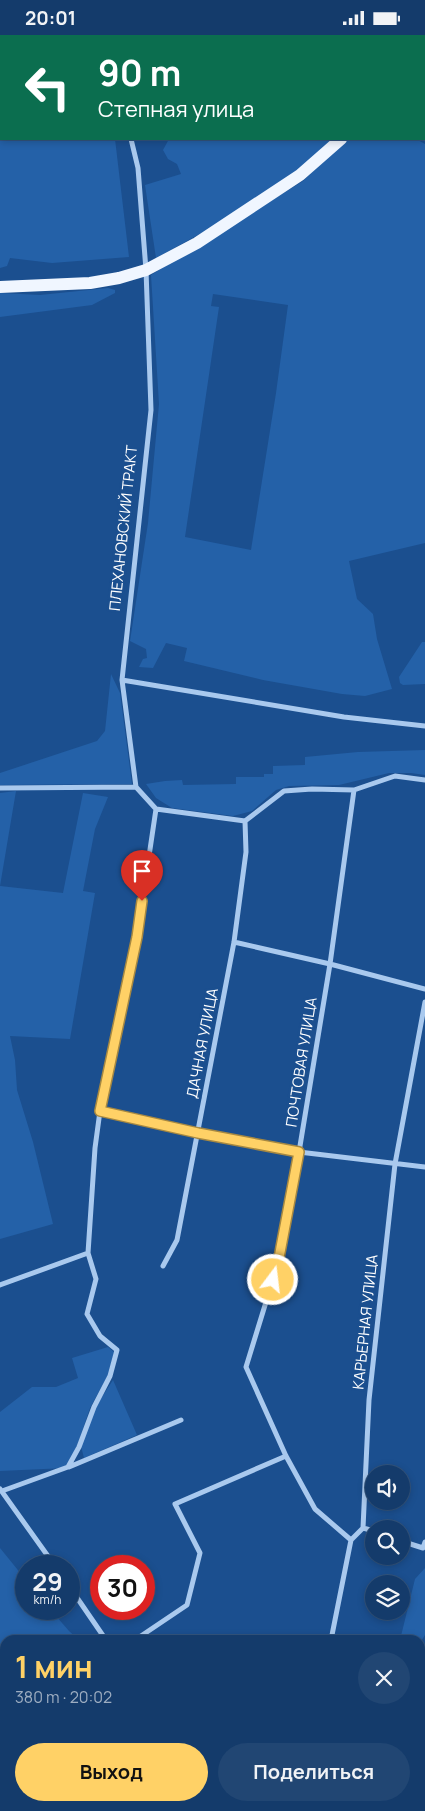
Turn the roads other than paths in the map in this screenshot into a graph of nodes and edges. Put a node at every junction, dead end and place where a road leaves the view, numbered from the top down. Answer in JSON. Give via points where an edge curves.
{"nodes":[{"id":1,"x":131,"y":140,"type":"edge"},
{"id":2,"x":340,"y":140,"type":"edge"},
{"id":3,"x":146,"y":270,"type":"junction"},
{"id":4,"x":0,"y":287,"type":"edge"},
{"id":5,"x":122,"y":680,"type":"junction"},
{"id":6,"x":425,"y":726,"type":"edge"},
{"id":7,"x":425,"y":780,"type":"edge"},
{"id":8,"x":136,"y":787,"type":"junction"},
{"id":9,"x":0,"y":788,"type":"edge"},
{"id":10,"x":354,"y":790,"type":"junction"},
{"id":11,"x":156,"y":809,"type":"junction"},
{"id":12,"x":245,"y":821,"type":"junction"},
{"id":13,"x":234,"y":942,"type":"junction"},
{"id":14,"x":330,"y":964,"type":"junction"},
{"id":15,"x":425,"y":989,"type":"edge"},
{"id":16,"x":425,"y":1002,"type":"edge"},
{"id":17,"x":100,"y":1111,"type":"junction"},
{"id":18,"x":198,"y":1133,"type":"junction"},
{"id":19,"x":299,"y":1152,"type":"junction"},
{"id":20,"x":395,"y":1164,"type":"junction"},
{"id":21,"x":425,"y":1167,"type":"edge"},
{"id":22,"x":88,"y":1253,"type":"junction"},
{"id":23,"x":163,"y":1266,"type":"dead end"},
{"id":24,"x":0,"y":1285,"type":"edge"},
{"id":25,"x":181,"y":1420,"type":"dead end"},
{"id":26,"x":286,"y":1456,"type":"junction"},
{"id":27,"x":68,"y":1467,"type":"junction"},
{"id":28,"x":1,"y":1490,"type":"edge"},
{"id":29,"x":364,"y":1528,"type":"joint"},
{"id":30,"x":351,"y":1540,"type":"junction"},
{"id":31,"x":425,"y":1543,"type":"edge"},
{"id":32,"x":410,"y":1544,"type":"edge"},
{"id":33,"x":46,"y":1555,"type":"edge"},
{"id":34,"x":80,"y":1603,"type":"edge"},
{"id":35,"x":103,"y":1635,"type":"edge"},
{"id":36,"x":142,"y":1635,"type":"edge"},
{"id":37,"x":332,"y":1635,"type":"edge"}],
"edges":[{"from":1,"to":3,"type":"street","name":"ПЛЕХАНОВСКИЙ ТРАКТ","via":[[138,168]]},
{"from":2,"to":3,"type":"main road","via":[[292,181],[197,243]]},
{"from":3,"to":4,"type":"main road","via":[[90,283]]},
{"from":3,"to":5,"type":"street","name":"ПЛЕХАНОВСКИЙ ТРАКТ","via":[[151,411]]},
{"from":5,"to":6,"type":"street","via":[[344,717]]},
{"from":5,"to":8,"type":"street","name":"ПЛЕХАНОВСКИЙ ТРАКТ"},
{"from":7,"to":10,"type":"street","via":[[395,776]]},
{"from":8,"to":9,"type":"street"},
{"from":8,"to":11,"type":"street"},
{"from":10,"to":12,"type":"street","via":[[284,791]]},
{"from":10,"to":14,"type":"street","name":"ПОЧТОВАЯ УЛИЦА"},
{"from":11,"to":12,"type":"street"},
{"from":11,"to":17,"type":"street","via":[[137,937]]},
{"from":12,"to":13,"type":"street","name":"ДАЧНАЯ УЛИЦА","via":[[246,852]]},
{"from":13,"to":14,"type":"street"},
{"from":13,"to":18,"type":"street","name":"ДАЧНАЯ УЛИЦА"},
{"from":14,"to":15,"type":"street"},
{"from":14,"to":19,"type":"street","name":"ПОЧТОВАЯ УЛИЦА"},
{"from":16,"to":20,"type":"street","name":"КАРЬЕРНАЯ УЛИЦА"},
{"from":17,"to":18,"type":"street"},
{"from":17,"to":22,"type":"street"},
{"from":18,"to":19,"type":"street"},
{"from":18,"to":23,"type":"street","name":"ДАЧНАЯ УЛИЦА","via":[[177,1240]]},
{"from":19,"to":20,"type":"street"},
{"from":19,"to":26,"type":"street","name":"ПОЧТОВАЯ УЛИЦА","via":[[278,1263],[246,1367]]},
{"from":20,"to":21,"type":"street"},
{"from":20,"to":29,"type":"street","name":"КАРЬЕРНАЯ УЛИЦА","via":[[369,1400]]},
{"from":22,"to":24,"type":"street"},
{"from":22,"to":27,"type":"street","via":[[96,1279],[87,1313],[100,1336],[117,1351],[110,1376]]},
{"from":25,"to":27,"type":"street"},
{"from":26,"to":30,"type":"street","name":"ПОЧТОВАЯ УЛИЦА","via":[[315,1509]]},
{"from":26,"to":36,"type":"street","via":[[175,1503],[200,1553],[186,1605]]},
{"from":27,"to":28,"type":"street"},
{"from":28,"to":33,"type":"street"},
{"from":29,"to":30,"type":"street"},
{"from":30,"to":37,"type":"street"},
{"from":31,"to":32,"type":"street","via":[[423,1548]]},
{"from":34,"to":35,"type":"street"}]}
